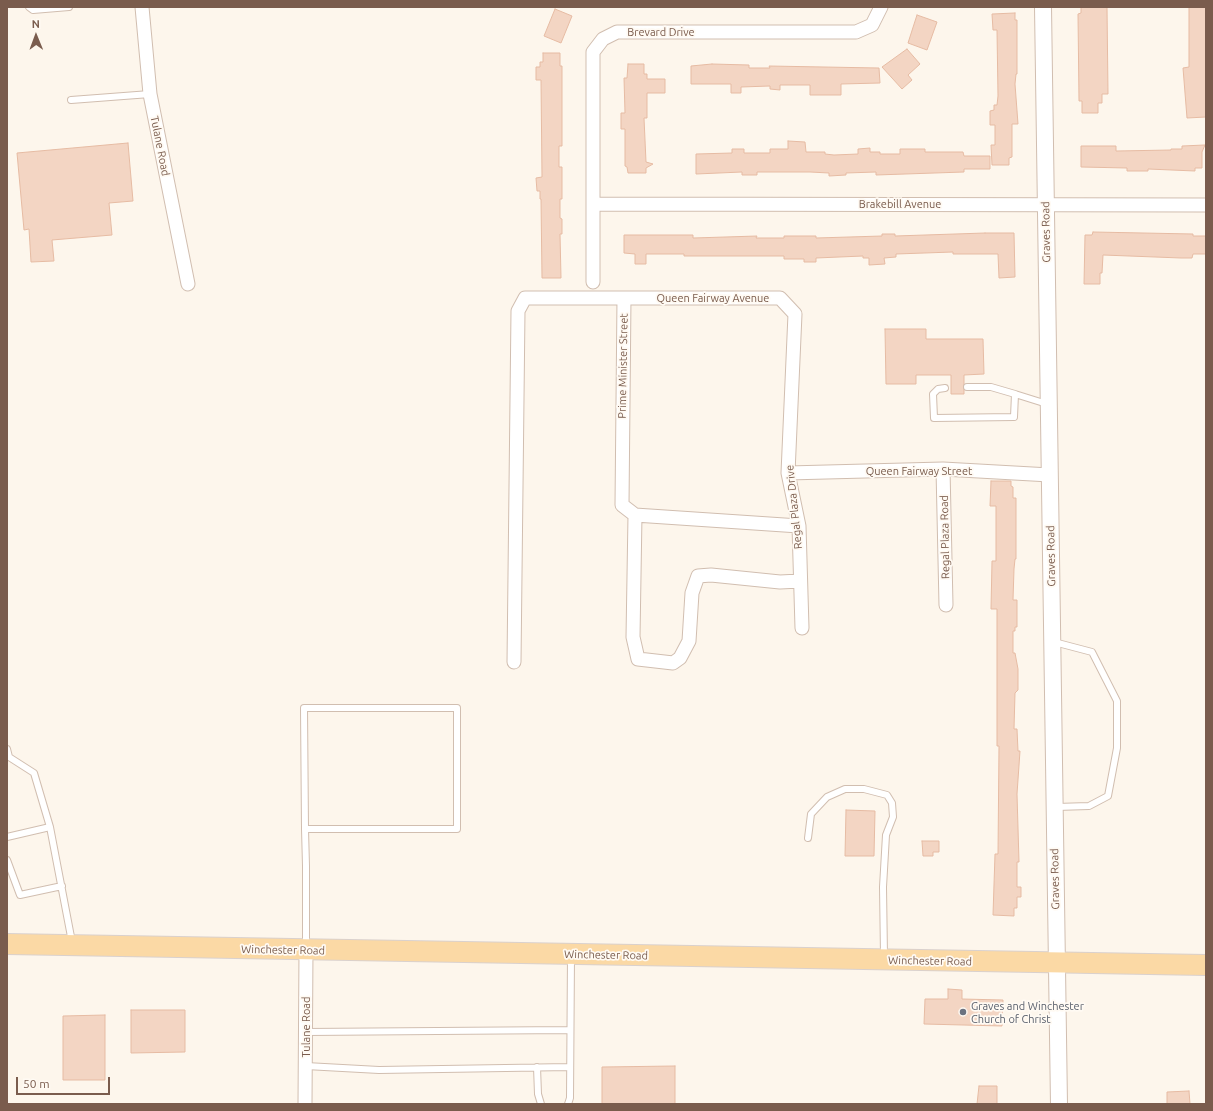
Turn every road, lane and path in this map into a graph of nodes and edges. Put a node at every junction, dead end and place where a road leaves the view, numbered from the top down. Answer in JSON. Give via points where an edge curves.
{"nodes":[{"id":1,"x":29,"y":7,"type":"edge"},
{"id":2,"x":69,"y":7,"type":"edge"},
{"id":3,"x":142,"y":7,"type":"edge"},
{"id":4,"x":881,"y":7,"type":"edge"},
{"id":5,"x":1043,"y":7,"type":"edge"},
{"id":6,"x":150,"y":94,"type":"junction"},
{"id":7,"x":71,"y":100,"type":"dead end"},
{"id":8,"x":594,"y":204,"type":"junction"},
{"id":9,"x":1046,"y":205,"type":"junction"},
{"id":10,"x":1206,"y":205,"type":"edge"},
{"id":11,"x":593,"y":282,"type":"dead end"},
{"id":12,"x":188,"y":284,"type":"dead end"},
{"id":13,"x":624,"y":298,"type":"junction"},
{"id":14,"x":795,"y":314,"type":"joint"},
{"id":15,"x":967,"y":387,"type":"dead end"},
{"id":16,"x":945,"y":388,"type":"dead end"},
{"id":17,"x":1015,"y":394,"type":"junction"},
{"id":18,"x":1049,"y":405,"type":"junction"},
{"id":19,"x":943,"y":469,"type":"junction"},
{"id":20,"x":788,"y":473,"type":"junction"},
{"id":21,"x":1050,"y":475,"type":"junction"},
{"id":22,"x":635,"y":515,"type":"junction"},
{"id":23,"x":799,"y":526,"type":"junction"},
{"id":24,"x":800,"y":581,"type":"junction"},
{"id":25,"x":946,"y":605,"type":"dead end"},
{"id":26,"x":802,"y":628,"type":"dead end"},
{"id":27,"x":1052,"y":641,"type":"junction"},
{"id":28,"x":514,"y":662,"type":"dead end"},
{"id":29,"x":7,"y":749,"type":"edge"},
{"id":30,"x":8,"y":758,"type":"edge"},
{"id":31,"x":1054,"y":807,"type":"junction"},
{"id":32,"x":50,"y":827,"type":"junction"},
{"id":33,"x":305,"y":829,"type":"junction"},
{"id":34,"x":7,"y":837,"type":"edge"},
{"id":35,"x":808,"y":838,"type":"dead end"},
{"id":36,"x":7,"y":860,"type":"edge"},
{"id":37,"x":62,"y":886,"type":"junction"},
{"id":38,"x":7,"y":944,"type":"edge"},
{"id":39,"x":73,"y":946,"type":"junction"},
{"id":40,"x":306,"y":950,"type":"junction"},
{"id":41,"x":571,"y":955,"type":"junction"},
{"id":42,"x":884,"y":960,"type":"junction"},
{"id":43,"x":1057,"y":963,"type":"junction"},
{"id":44,"x":1206,"y":965,"type":"edge"},
{"id":45,"x":570,"y":1030,"type":"junction"},
{"id":46,"x":306,"y":1032,"type":"junction"},
{"id":47,"x":306,"y":1066,"type":"junction"},
{"id":48,"x":537,"y":1067,"type":"junction"},
{"id":49,"x":569,"y":1067,"type":"junction"},
{"id":50,"x":305,"y":1104,"type":"edge"},
{"id":51,"x":541,"y":1104,"type":"edge"},
{"id":52,"x":568,"y":1104,"type":"edge"},
{"id":53,"x":1059,"y":1104,"type":"edge"}],
"edges":[{"from":1,"to":2,"type":"lane","via":[[33,10]]},
{"from":3,"to":6,"type":"street","name":"Tulane Road"},
{"from":4,"to":8,"type":"street","name":"Brevard Drive","via":[[872,25],[856,32],[616,32],[603,39],[593,52]]},
{"from":5,"to":9,"type":"street","name":"Graves Road"},
{"from":6,"to":7,"type":"lane"},
{"from":6,"to":12,"type":"street","name":"Tulane Road"},
{"from":8,"to":9,"type":"street","name":"Brakebill Avenue"},
{"from":8,"to":11,"type":"street","name":"Brevard Drive"},
{"from":9,"to":10,"type":"street","name":"Brakebill Avenue"},
{"from":9,"to":18,"type":"street","name":"Graves Road"},
{"from":13,"to":14,"type":"street","name":"Queen Fairway Avenue","via":[[780,298]]},
{"from":13,"to":22,"type":"street","name":"Prime Minister Street","via":[[622,505]]},
{"from":13,"to":28,"type":"street","name":"Prime Minister Street","via":[[525,298],[518,311]]},
{"from":14,"to":20,"type":"street","name":"Regal Plaza Drive"},
{"from":15,"to":17,"type":"lane","via":[[991,387]]},
{"from":16,"to":17,"type":"lane","via":[[938,389],[933,394],[934,418],[1014,417]]},
{"from":17,"to":18,"type":"lane"},
{"from":18,"to":21,"type":"street","name":"Graves Road"},
{"from":19,"to":20,"type":"street","name":"Queen Fairway Street"},
{"from":19,"to":21,"type":"street","name":"Queen Fairway Street"},
{"from":19,"to":25,"type":"street","name":"Regal Plaza Road"},
{"from":20,"to":23,"type":"street","name":"Regal Plaza Drive"},
{"from":21,"to":27,"type":"street","name":"Graves Road"},
{"from":22,"to":23,"type":"street"},
{"from":22,"to":24,"type":"street","via":[[633,637],[638,659],[673,663],[680,658],[689,641],[692,593],[698,576]]},
{"from":23,"to":24,"type":"street","name":"Regal Plaza Drive"},
{"from":24,"to":26,"type":"street","name":"Regal Plaza Drive"},
{"from":27,"to":31,"type":"street","name":"Graves Road"},
{"from":27,"to":31,"type":"lane","via":[[1092,652],[1117,701],[1117,748],[1108,796],[1089,806]]},
{"from":29,"to":30,"type":"lane"},
{"from":30,"to":32,"type":"lane","via":[[34,773]]},
{"from":31,"to":43,"type":"street","name":"Graves Road"},
{"from":32,"to":34,"type":"lane"},
{"from":32,"to":37,"type":"lane"},
{"from":33,"to":33,"type":"lane","via":[[304,708],[456,708],[457,829]]},
{"from":33,"to":40,"type":"lane"},
{"from":35,"to":42,"type":"lane","via":[[811,814],[827,797],[845,788],[864,789],[887,795],[892,803],[893,817],[886,835],[883,887]]},
{"from":36,"to":37,"type":"lane","via":[[20,895]]},
{"from":37,"to":39,"type":"lane"},
{"from":38,"to":39,"type":"main road","name":"Winchester Road"},
{"from":39,"to":40,"type":"main road","name":"Winchester Road"},
{"from":40,"to":41,"type":"main road","name":"Winchester Road"},
{"from":40,"to":46,"type":"street","name":"Tulane Road"},
{"from":41,"to":42,"type":"main road","name":"Winchester Road"},
{"from":41,"to":45,"type":"lane"},
{"from":42,"to":43,"type":"main road","name":"Winchester Road"},
{"from":43,"to":44,"type":"main road","name":"Winchester Road"},
{"from":43,"to":53,"type":"street","name":"Graves Road"},
{"from":45,"to":46,"type":"lane"},
{"from":45,"to":49,"type":"lane"},
{"from":46,"to":47,"type":"street","name":"Tulane Road"},
{"from":47,"to":48,"type":"lane","via":[[379,1070]]},
{"from":47,"to":50,"type":"street","name":"Tulane Road"},
{"from":48,"to":49,"type":"lane"},
{"from":48,"to":51,"type":"lane"},
{"from":49,"to":52,"type":"lane"}]}
